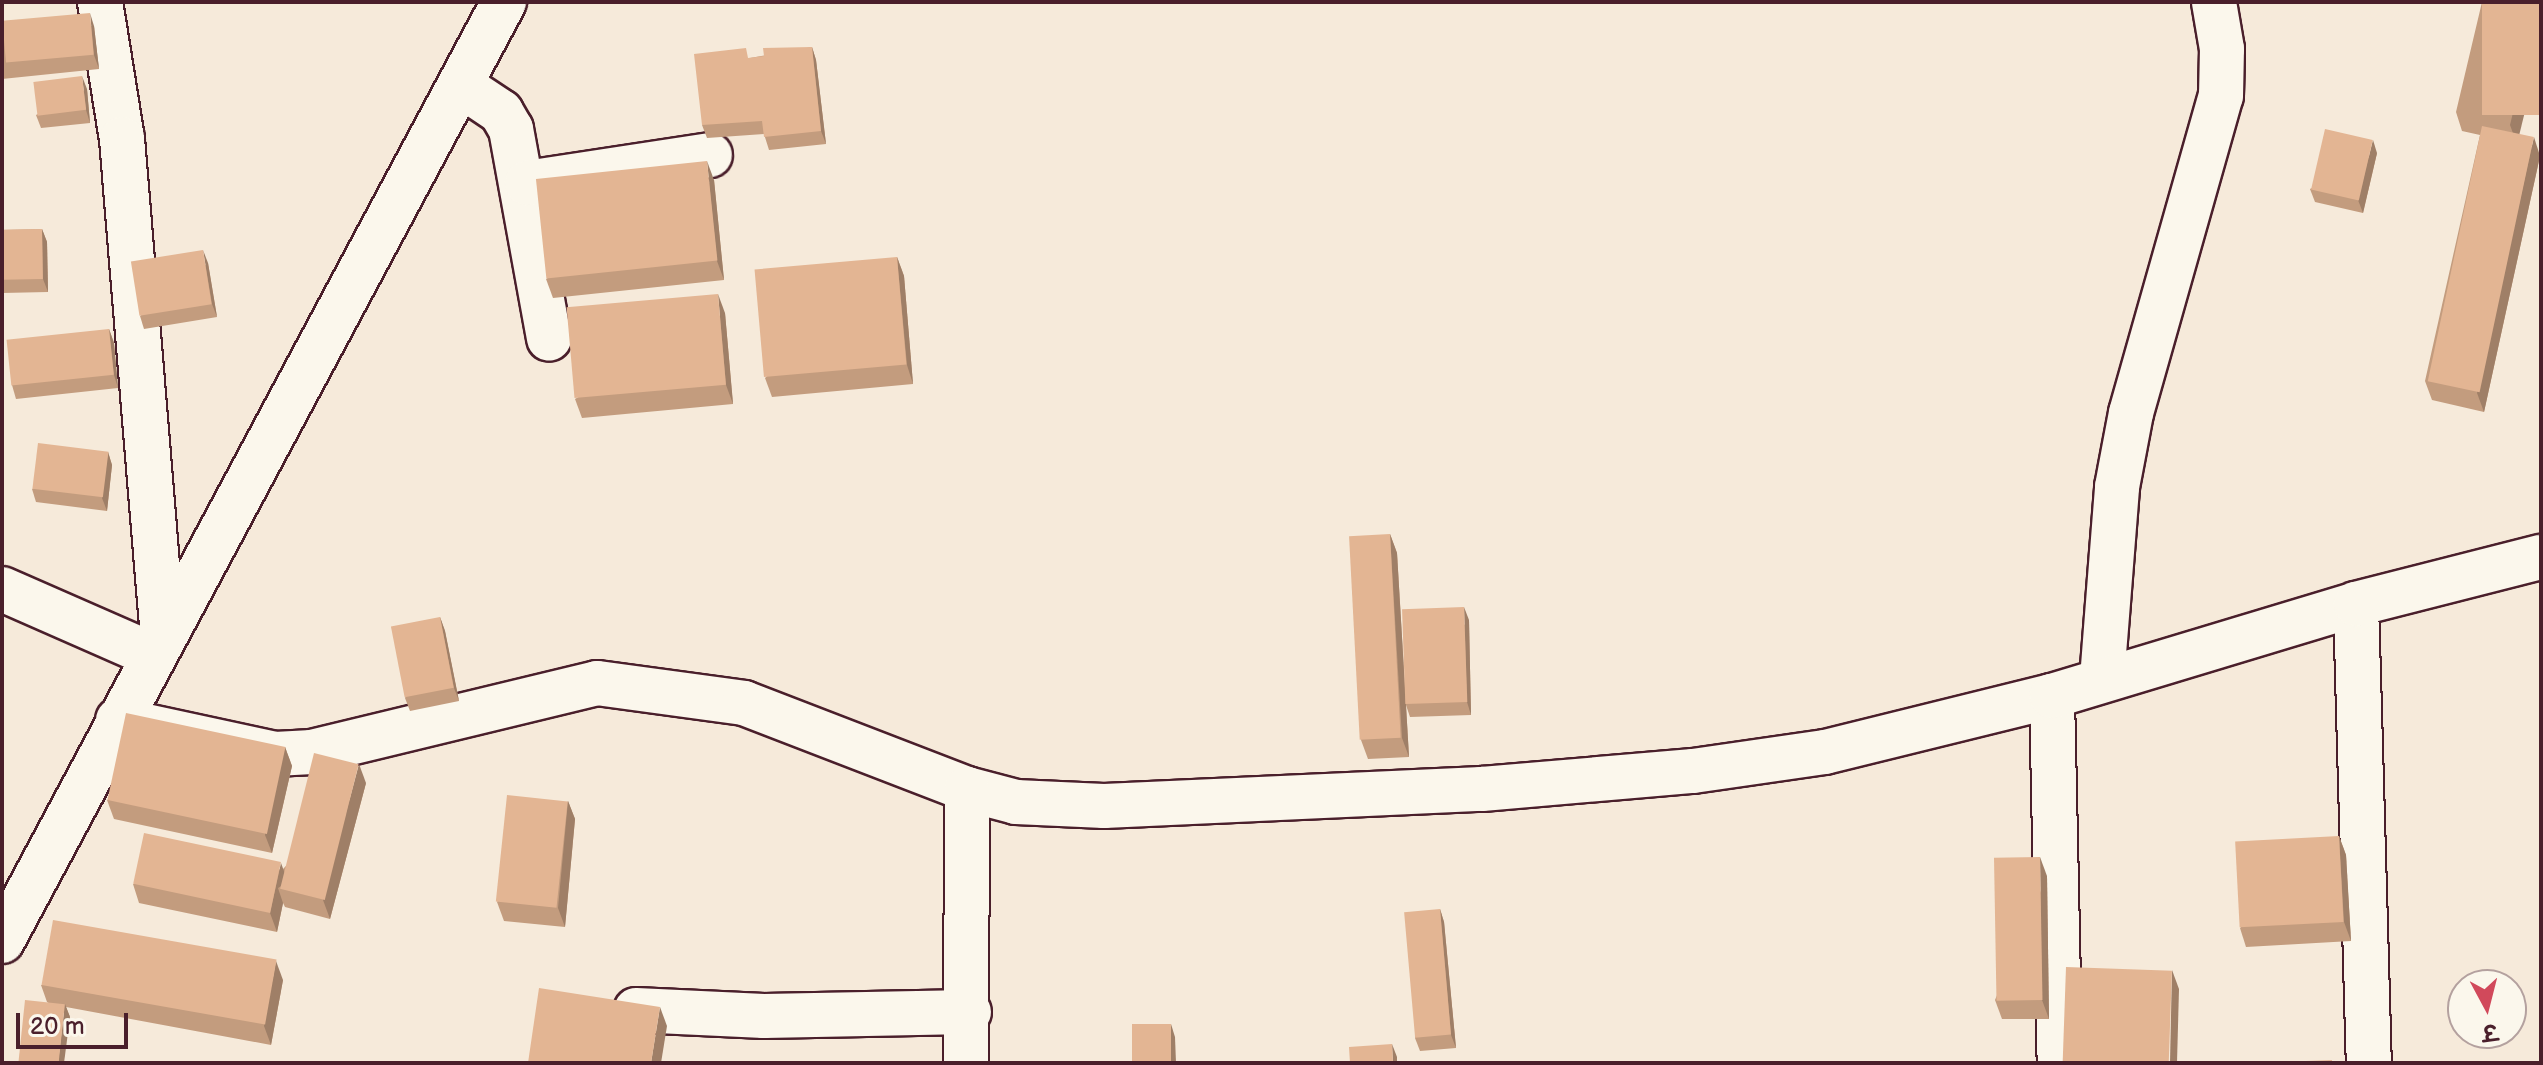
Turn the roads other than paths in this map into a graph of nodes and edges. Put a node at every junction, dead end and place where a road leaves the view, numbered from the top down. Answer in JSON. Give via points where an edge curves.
{"nodes":[{"id":1,"x":100,"y":2,"type":"edge"},
{"id":2,"x":504,"y":2,"type":"edge"},
{"id":3,"x":2214,"y":2,"type":"edge"},
{"id":4,"x":462,"y":86,"type":"junction"},
{"id":5,"x":710,"y":155,"type":"dead end"},
{"id":6,"x":524,"y":184,"type":"junction"},
{"id":7,"x":549,"y":339,"type":"dead end"},
{"id":8,"x":2541,"y":557,"type":"edge"},
{"id":9,"x":2,"y":589,"type":"edge"},
{"id":10,"x":2356,"y":604,"type":"junction"},
{"id":11,"x":158,"y":644,"type":"junction"},
{"id":12,"x":2102,"y":679,"type":"junction"},
{"id":13,"x":2052,"y":696,"type":"junction"},
{"id":14,"x":118,"y":720,"type":"junction"},
{"id":15,"x":967,"y":789,"type":"junction"},
{"id":16,"x":2,"y":941,"type":"edge"},
{"id":17,"x":636,"y":1010,"type":"edge"},
{"id":18,"x":969,"y":1012,"type":"junction"},
{"id":19,"x":966,"y":1063,"type":"edge"},
{"id":20,"x":2060,"y":1063,"type":"edge"},
{"id":21,"x":2369,"y":1063,"type":"edge"}],
"edges":[{"from":1,"to":11,"type":"street","via":[[122,139]]},
{"from":2,"to":4,"type":"street"},
{"from":3,"to":12,"type":"street","via":[[2222,49],[2221,96],[2131,413],[2117,487]]},
{"from":4,"to":6,"type":"street","via":[[501,112],[511,129]]},
{"from":4,"to":11,"type":"street"},
{"from":5,"to":6,"type":"street"},
{"from":6,"to":7,"type":"street"},
{"from":8,"to":10,"type":"street"},
{"from":9,"to":11,"type":"street"},
{"from":10,"to":12,"type":"street"},
{"from":10,"to":21,"type":"street"},
{"from":11,"to":14,"type":"street"},
{"from":12,"to":13,"type":"street"},
{"from":13,"to":15,"type":"street","via":[[1825,752],[1605,779],[1104,806],[1016,802]]},
{"from":13,"to":20,"type":"street"},
{"from":14,"to":15,"type":"street","via":[[275,754],[312,752],[597,683],[744,703]]},
{"from":14,"to":16,"type":"street"},
{"from":15,"to":18,"type":"street"},
{"from":17,"to":18,"type":"street","via":[[764,1016]]},
{"from":18,"to":19,"type":"street"}]}
